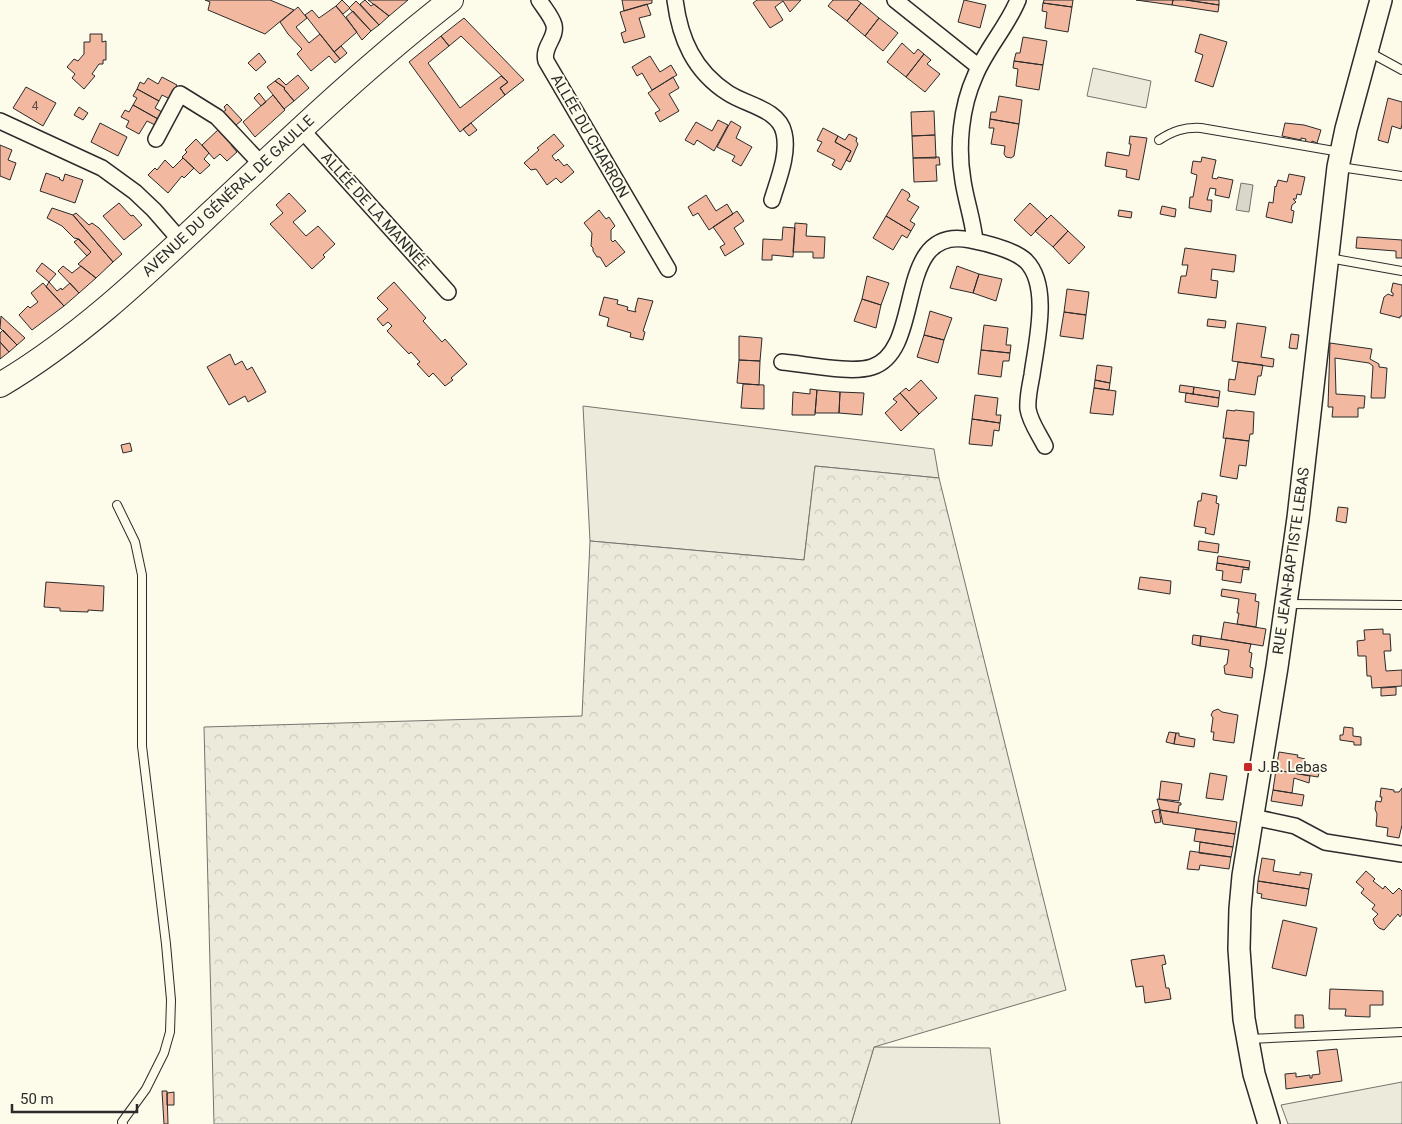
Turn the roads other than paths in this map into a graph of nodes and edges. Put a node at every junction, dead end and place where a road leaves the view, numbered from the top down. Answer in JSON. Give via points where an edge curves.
{"nodes":[{"id":1,"x":451,"y":0,"type":"edge"},
{"id":2,"x":539,"y":0,"type":"edge"},
{"id":3,"x":675,"y":0,"type":"edge"},
{"id":4,"x":895,"y":0,"type":"edge"},
{"id":5,"x":1018,"y":0,"type":"edge"},
{"id":6,"x":1381,"y":0,"type":"edge"},
{"id":7,"x":1367,"y":52,"type":"junction"},
{"id":8,"x":979,"y":67,"type":"junction"},
{"id":9,"x":1402,"y":70,"type":"edge"},
{"id":10,"x":0,"y":121,"type":"edge"},
{"id":11,"x":301,"y":130,"type":"junction"},
{"id":12,"x":156,"y":139,"type":"dead end"},
{"id":13,"x":1159,"y":140,"type":"dead end"},
{"id":14,"x":1339,"y":160,"type":"junction"},
{"id":15,"x":262,"y":166,"type":"junction"},
{"id":16,"x":1402,"y":176,"type":"edge"},
{"id":17,"x":772,"y":200,"type":"dead end"},
{"id":18,"x":181,"y":241,"type":"junction"},
{"id":19,"x":975,"y":241,"type":"junction"},
{"id":20,"x":1327,"y":257,"type":"junction"},
{"id":21,"x":668,"y":269,"type":"dead end"},
{"id":22,"x":1402,"y":271,"type":"edge"},
{"id":23,"x":448,"y":292,"type":"dead end"},
{"id":24,"x":782,"y":362,"type":"dead end"},
{"id":25,"x":0,"y":385,"type":"edge"},
{"id":26,"x":1045,"y":446,"type":"dead end"},
{"id":27,"x":118,"y":506,"type":"dead end"},
{"id":28,"x":1286,"y":604,"type":"junction"},
{"id":29,"x":1402,"y":605,"type":"edge"},
{"id":30,"x":1252,"y":817,"type":"junction"},
{"id":31,"x":1402,"y":854,"type":"edge"},
{"id":32,"x":1402,"y":1032,"type":"edge"},
{"id":33,"x":1247,"y":1039,"type":"junction"},
{"id":34,"x":123,"y":1124,"type":"edge"},
{"id":35,"x":1269,"y":1124,"type":"edge"}],
"edges":[{"from":1,"to":11,"type":"main road","name":"AVENUE DU GÉNÉRAL DE GAULLE","via":[[373,64]]},
{"from":2,"to":21,"type":"street","name":"ALLÉE DU CHARRON","via":[[554,26],[553,36],[545,50],[546,61]]},
{"from":3,"to":17,"type":"street","via":[[682,38],[701,68],[727,92],[772,115],[781,124],[785,134],[784,154]]},
{"from":4,"to":8,"type":"street"},
{"from":5,"to":8,"type":"street"},
{"from":6,"to":7,"type":"main road","name":"RUE JEAN-BAPTISTE LEBAS"},
{"from":7,"to":9,"type":"lane"},
{"from":7,"to":14,"type":"main road","name":"RUE JEAN-BAPTISTE LEBAS"},
{"from":8,"to":19,"type":"street","via":[[966,106],[960,152]]},
{"from":10,"to":18,"type":"street","via":[[102,168],[135,192]]},
{"from":11,"to":15,"type":"main road","name":"AVENUE DU GÉNÉRAL DE GAULLE"},
{"from":11,"to":23,"type":"street","name":"ALLÉE DE LA MANNÉE"},
{"from":12,"to":15,"type":"street","via":[[180,94],[217,117]]},
{"from":13,"to":14,"type":"lane","via":[[1182,128],[1201,128]]},
{"from":14,"to":16,"type":"lane"},
{"from":14,"to":20,"type":"main road","name":"RUE JEAN-BAPTISTE LEBAS"},
{"from":15,"to":18,"type":"main road","name":"AVENUE DU GÉNÉRAL DE GAULLE"},
{"from":18,"to":25,"type":"main road","name":"AVENUE DU GÉNÉRAL DE GAULLE","via":[[62,344]]},
{"from":19,"to":24,"type":"street","via":[[964,238],[946,240],[926,255],[917,273],[896,345],[888,358],[874,367],[856,369]]},
{"from":19,"to":26,"type":"street","via":[[1018,256],[1031,267],[1037,281],[1040,310],[1028,402],[1030,418]]},
{"from":20,"to":22,"type":"lane"},
{"from":20,"to":28,"type":"main road","name":"RUE JEAN-BAPTISTE LEBAS"},
{"from":27,"to":34,"type":"lane","via":[[135,542],[142,575],[142,746],[171,1000],[170,1032],[164,1053]]},
{"from":28,"to":29,"type":"lane"},
{"from":28,"to":30,"type":"main road","name":"RUE JEAN-BAPTISTE LEBAS"},
{"from":30,"to":31,"type":"street","via":[[1295,826],[1325,842]]},
{"from":30,"to":33,"type":"main road","name":"RUE JEAN-BAPTISTE LEBAS","via":[[1239,930]]},
{"from":32,"to":33,"type":"lane"},
{"from":33,"to":35,"type":"main road","name":"RUE JEAN-BAPTISTE LEBAS"}]}
